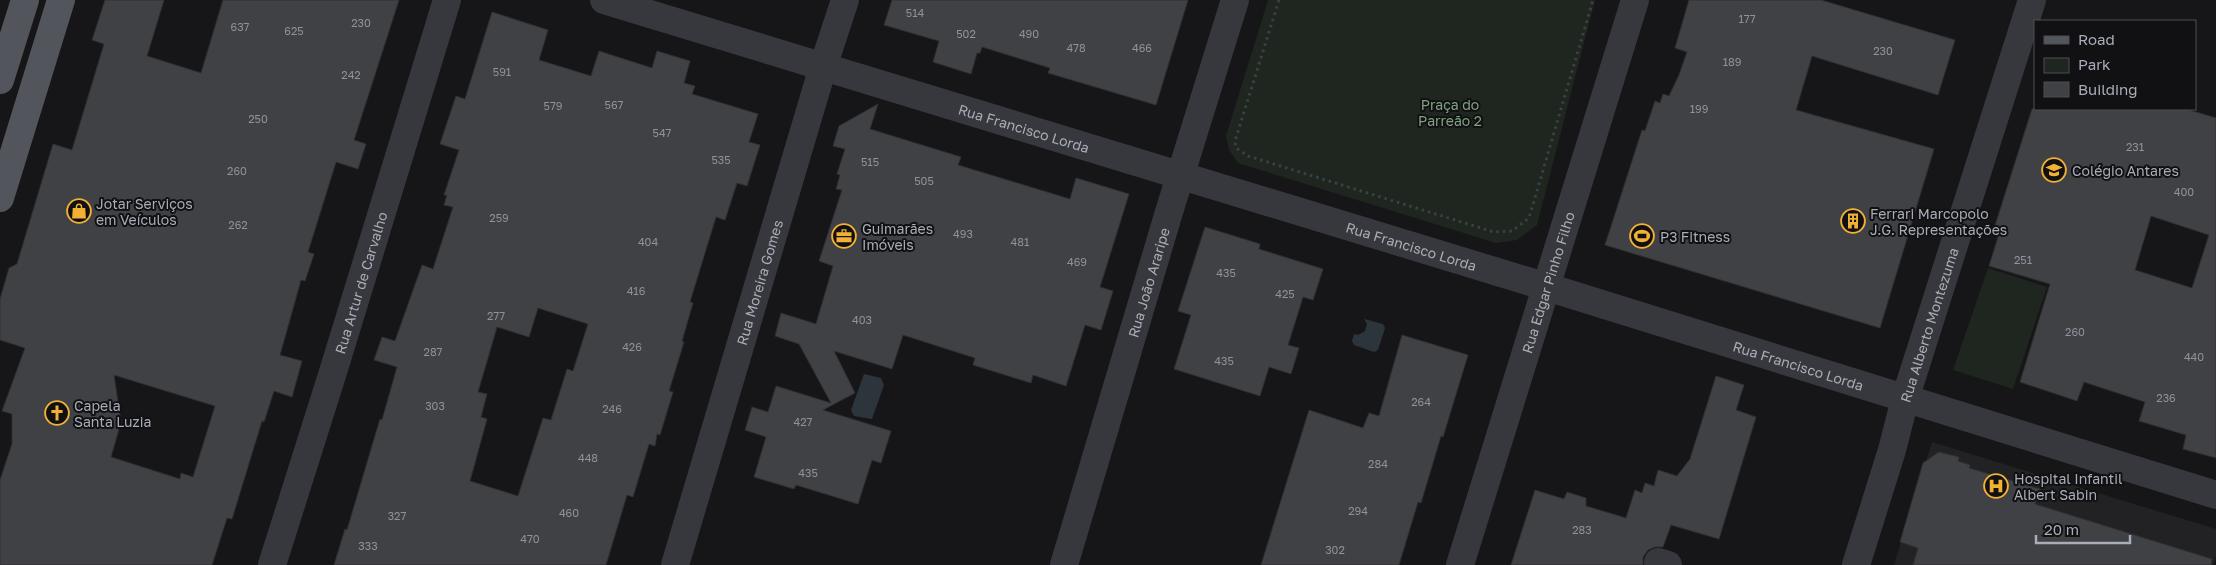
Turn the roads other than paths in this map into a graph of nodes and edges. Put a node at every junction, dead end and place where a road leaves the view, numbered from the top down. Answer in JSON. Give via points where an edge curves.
{"nodes":[{"id":1,"x":25,"y":0,"type":"edge"},
{"id":2,"x":61,"y":0,"type":"edge"},
{"id":3,"x":447,"y":0,"type":"edge"},
{"id":4,"x":604,"y":0,"type":"edge"},
{"id":5,"x":845,"y":0,"type":"edge"},
{"id":6,"x":1235,"y":0,"type":"edge"},
{"id":7,"x":1635,"y":0,"type":"edge"},
{"id":8,"x":2032,"y":0,"type":"edge"},
{"id":9,"x":823,"y":67,"type":"junction"},
{"id":10,"x":0,"y":80,"type":"edge"},
{"id":11,"x":1180,"y":175,"type":"junction"},
{"id":12,"x":0,"y":198,"type":"edge"},
{"id":13,"x":1547,"y":287,"type":"junction"},
{"id":14,"x":1905,"y":399,"type":"junction"},
{"id":15,"x":2216,"y":495,"type":"edge"},
{"id":16,"x":272,"y":565,"type":"edge"},
{"id":17,"x":675,"y":565,"type":"edge"},
{"id":18,"x":1064,"y":565,"type":"edge"},
{"id":19,"x":1460,"y":565,"type":"edge"},
{"id":20,"x":1856,"y":565,"type":"edge"}],
"edges":[{"from":1,"to":10,"type":"main road"},
{"from":2,"to":12,"type":"main road"},
{"from":3,"to":16,"type":"street","name":"Rua Artur de Carvalho"},
{"from":4,"to":9,"type":"street","name":"Rua Francisco Lorda"},
{"from":5,"to":9,"type":"street","name":"Rua Moreira Gomes"},
{"from":6,"to":11,"type":"street","name":"Rua João Araripe"},
{"from":7,"to":13,"type":"street","name":"Rua Edgar Pinho Filho"},
{"from":8,"to":14,"type":"street","name":"Rua Alberto Montezuma"},
{"from":9,"to":11,"type":"street","name":"Rua Francisco Lorda"},
{"from":9,"to":17,"type":"street","name":"Rua Moreira Gomes"},
{"from":11,"to":13,"type":"street","name":"Rua Francisco Lorda"},
{"from":11,"to":18,"type":"street","name":"Rua João Araripe"},
{"from":13,"to":14,"type":"street","name":"Rua Francisco Lorda"},
{"from":13,"to":19,"type":"street","name":"Rua Edgar Pinho Filho"},
{"from":14,"to":15,"type":"street","name":"Rua Francisco Lorda"},
{"from":14,"to":20,"type":"street","name":"Rua Alberto Montezuma"}]}
